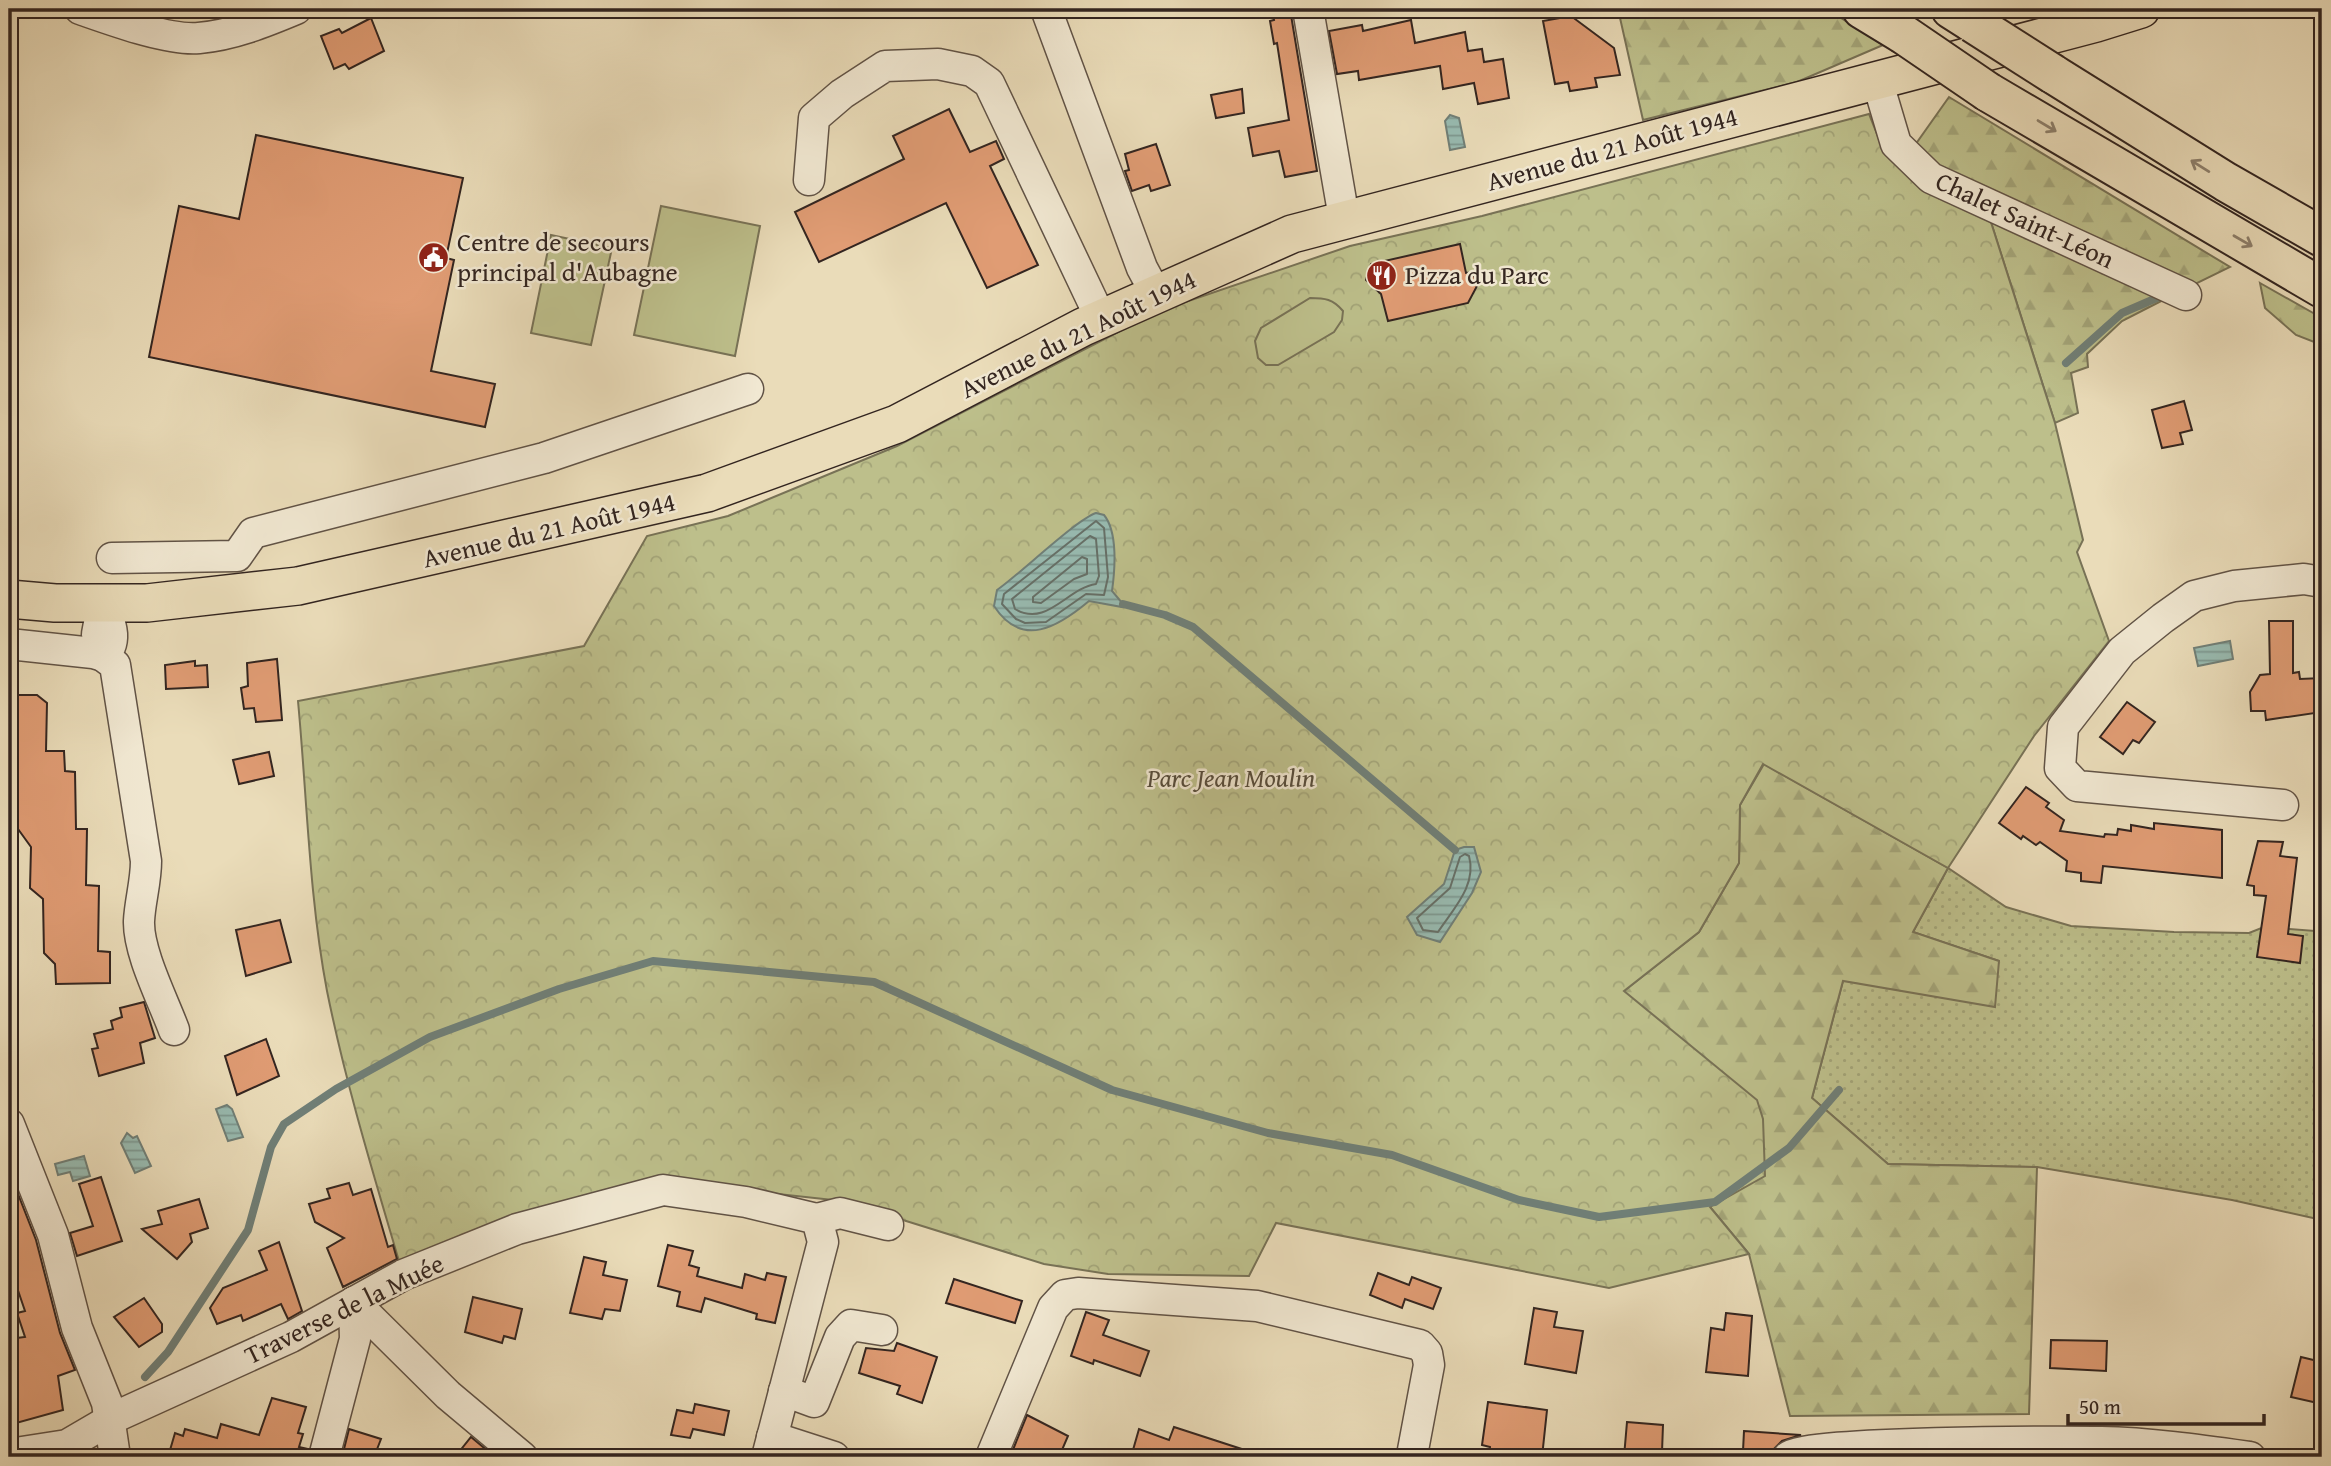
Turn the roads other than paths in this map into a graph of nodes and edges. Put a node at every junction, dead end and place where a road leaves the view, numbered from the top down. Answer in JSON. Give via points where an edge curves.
{"nodes":[{"id":1,"x":80,"y":9,"type":"edge"},
{"id":2,"x":296,"y":9,"type":"edge"},
{"id":3,"x":1046,"y":9,"type":"edge"},
{"id":4,"x":1308,"y":9,"type":"edge"},
{"id":5,"x":1862,"y":9,"type":"edge"},
{"id":6,"x":2141,"y":9,"type":"edge"},
{"id":7,"x":1962,"y":16,"type":"edge"},
{"id":8,"x":1877,"y":80,"type":"junction"},
{"id":9,"x":809,"y":180,"type":"dead end"},
{"id":10,"x":1345,"y":218,"type":"junction"},
{"id":11,"x":2322,"y":237,"type":"edge"},
{"id":12,"x":2322,"y":288,"type":"edge"},
{"id":13,"x":1156,"y":294,"type":"junction"},
{"id":14,"x":2186,"y":295,"type":"dead end"},
{"id":15,"x":1101,"y":319,"type":"junction"},
{"id":16,"x":748,"y":389,"type":"dead end"},
{"id":17,"x":113,"y":558,"type":"dead end"},
{"id":18,"x":2322,"y":582,"type":"edge"},
{"id":19,"x":9,"y":599,"type":"edge"},
{"id":20,"x":103,"y":602,"type":"junction"},
{"id":21,"x":9,"y":644,"type":"edge"},
{"id":22,"x":103,"y":656,"type":"junction"},
{"id":23,"x":2283,"y":805,"type":"dead end"},
{"id":24,"x":174,"y":1030,"type":"dead end"},
{"id":25,"x":9,"y":1124,"type":"edge"},
{"id":26,"x":817,"y":1219,"type":"junction"},
{"id":27,"x":888,"y":1226,"type":"dead end"},
{"id":28,"x":354,"y":1302,"type":"junction"},
{"id":29,"x":882,"y":1330,"type":"dead end"},
{"id":30,"x":784,"y":1391,"type":"junction"},
{"id":31,"x":108,"y":1421,"type":"junction"},
{"id":32,"x":770,"y":1447,"type":"edge"},
{"id":33,"x":9,"y":1454,"type":"edge"},
{"id":34,"x":115,"y":1457,"type":"edge"},
{"id":35,"x":324,"y":1457,"type":"edge"},
{"id":36,"x":522,"y":1457,"type":"edge"},
{"id":37,"x":834,"y":1457,"type":"edge"},
{"id":38,"x":991,"y":1457,"type":"edge"},
{"id":39,"x":1416,"y":1457,"type":"edge"},
{"id":40,"x":1788,"y":1457,"type":"edge"},
{"id":41,"x":2250,"y":1457,"type":"edge"}],
"edges":[{"from":1,"to":2,"type":"street","via":[[127,26],[197,38],[251,27]]},
{"from":3,"to":13,"type":"street","via":[[1142,268]]},
{"from":4,"to":10,"type":"street"},
{"from":5,"to":12,"type":"highway","one_way":true,"bridge":true,"via":[[1988,92]]},
{"from":6,"to":8,"type":"main road","name":"Avenue du 21 Août 1944"},
{"from":11,"to":7,"type":"highway","one_way":true,"bridge":true},
{"from":8,"to":10,"type":"main road","name":"Avenue du 21 Août 1944"},
{"from":8,"to":14,"type":"street","name":"Chalet Saint-Léon","via":[[1896,144],[1931,178]]},
{"from":9,"to":15,"type":"street","via":[[814,118],[842,93],[885,66],[939,64],[972,71],[989,83]]},
{"from":10,"to":13,"type":"main road","name":"Avenue du 21 Août 1944","via":[[1292,234]]},
{"from":13,"to":15,"type":"main road","name":"Avenue du 21 Août 1944"},
{"from":15,"to":20,"type":"main road","name":"Avenue du 21 Août 1944","via":[[897,424],[707,493],[298,586],[147,603]]},
{"from":16,"to":17,"type":"street","via":[[544,458],[253,533],[237,556]]},
{"from":18,"to":23,"type":"street","via":[[2304,579],[2234,586],[2194,596],[2122,650],[2063,727],[2060,768],[2077,786]]},
{"from":19,"to":20,"type":"main road","name":"Avenue du 21 Août 1944"},
{"from":20,"to":22,"type":"street","via":[[97,634]]},
{"from":21,"to":22,"type":"street"},
{"from":22,"to":24,"type":"street","via":[[115,665],[117,673],[146,861],[139,921]]},
{"from":25,"to":31,"type":"street","via":[[53,1235],[77,1328],[107,1403]]},
{"from":26,"to":27,"type":"street","name":"Traverse de la Muée","via":[[840,1213]]},
{"from":26,"to":28,"type":"street","name":"Traverse de la Muée","via":[[746,1202],[663,1190],[517,1229],[403,1275]]},
{"from":26,"to":30,"type":"street","via":[[823,1242]]},
{"from":28,"to":31,"type":"street","name":"Traverse de la Muée","via":[[291,1337]]},
{"from":28,"to":35,"type":"street","via":[[355,1339]]},
{"from":28,"to":36,"type":"street","via":[[448,1395]]},
{"from":29,"to":30,"type":"street","via":[[851,1325],[840,1338],[814,1402]]},
{"from":30,"to":32,"type":"street"},
{"from":31,"to":33,"type":"street","name":"Traverse de la Muée","via":[[67,1445]]},
{"from":31,"to":34,"type":"street"},
{"from":32,"to":37,"type":"street"},
{"from":38,"to":39,"type":"street","via":[[1053,1308],[1065,1295],[1078,1293],[1257,1306],[1420,1345],[1429,1365],[1413,1450]]},
{"from":40,"to":41,"type":"street","via":[[1805,1450],[2101,1442]]}]}
